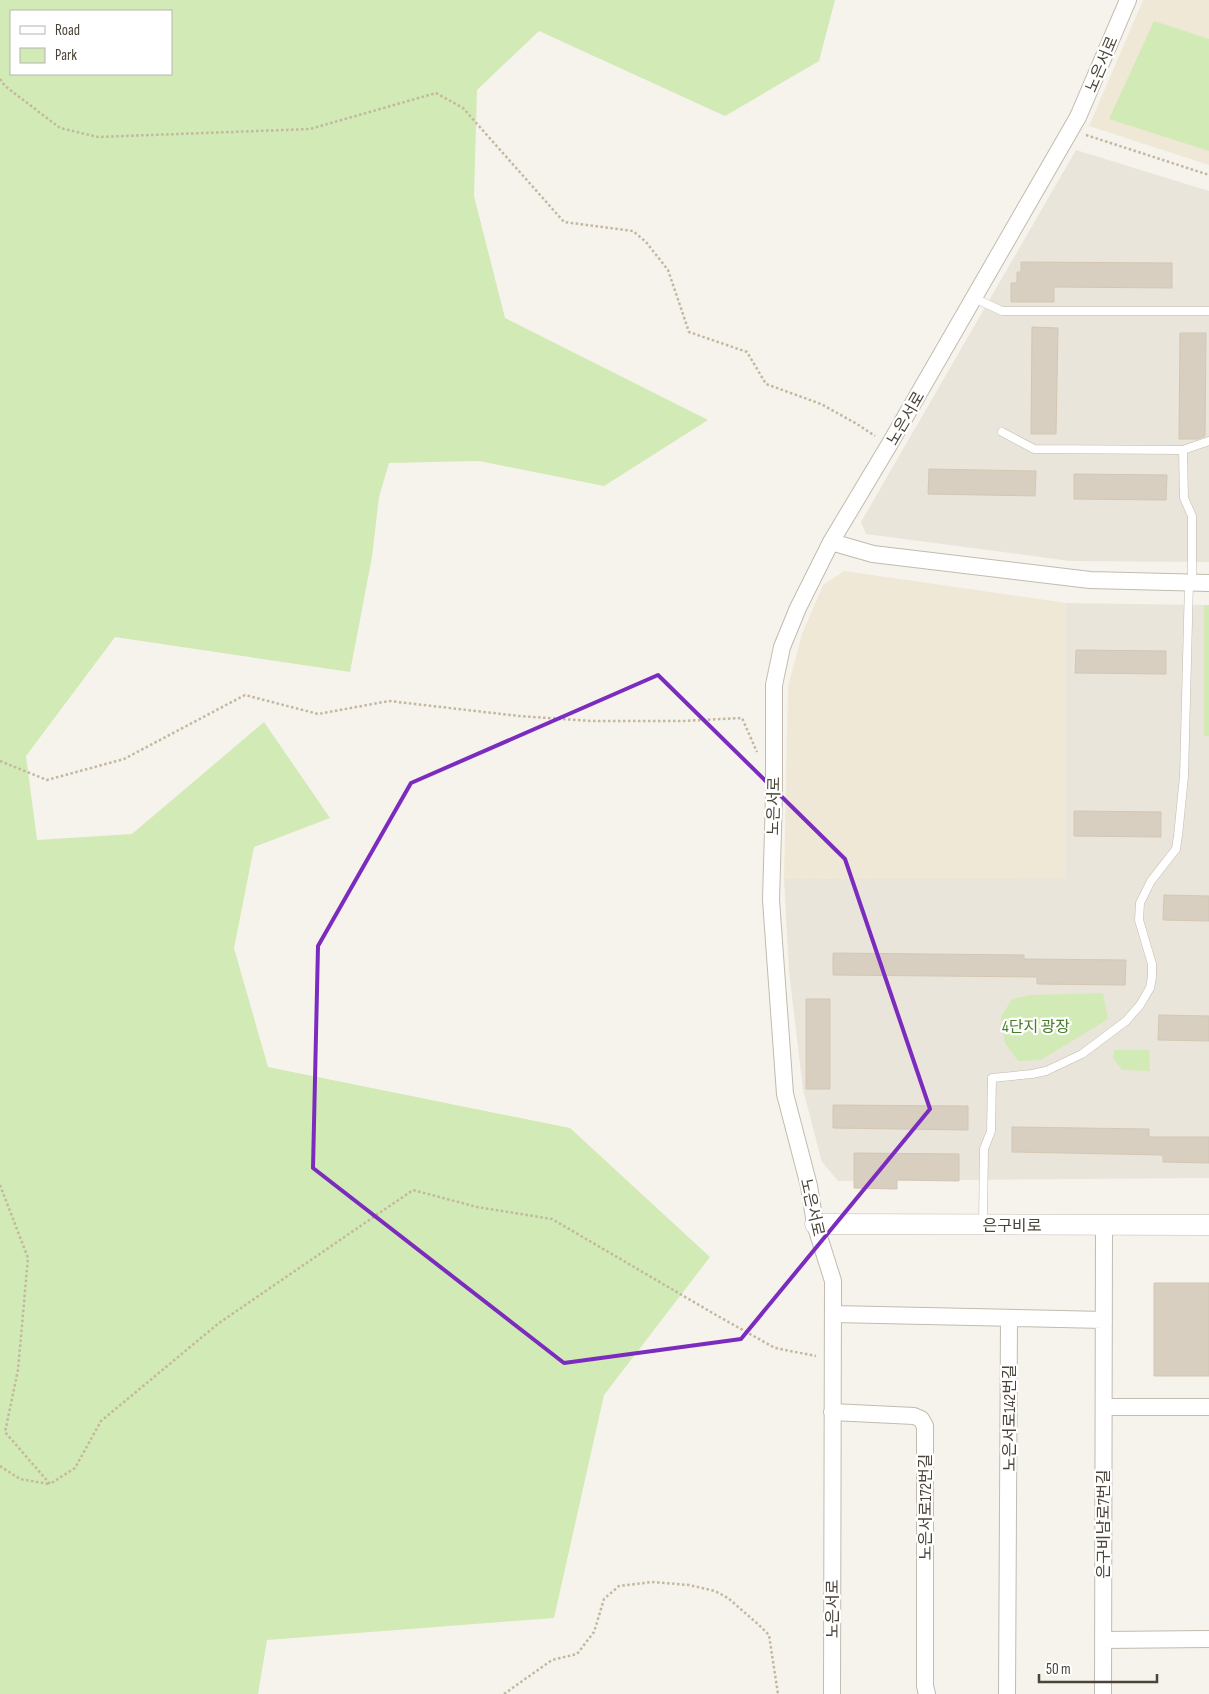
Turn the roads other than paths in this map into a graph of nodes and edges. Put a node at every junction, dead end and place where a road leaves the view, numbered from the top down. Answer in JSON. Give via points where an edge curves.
{"nodes":[{"id":1,"x":1128,"y":0,"type":"edge"},
{"id":2,"x":974,"y":298,"type":"junction"},
{"id":3,"x":1209,"y":311,"type":"edge"},
{"id":4,"x":1002,"y":432,"type":"dead end"},
{"id":5,"x":1209,"y":441,"type":"edge"},
{"id":6,"x":1183,"y":450,"type":"junction"},
{"id":7,"x":831,"y":542,"type":"junction"},
{"id":8,"x":1190,"y":583,"type":"junction"},
{"id":9,"x":1209,"y":583,"type":"edge"},
{"id":10,"x":815,"y":1224,"type":"junction"},
{"id":11,"x":983,"y":1225,"type":"junction"},
{"id":12,"x":1104,"y":1225,"type":"junction"},
{"id":13,"x":1209,"y":1225,"type":"edge"},
{"id":14,"x":833,"y":1314,"type":"junction"},
{"id":15,"x":1009,"y":1319,"type":"junction"},
{"id":16,"x":1104,"y":1320,"type":"junction"},
{"id":17,"x":1104,"y":1407,"type":"junction"},
{"id":18,"x":1209,"y":1407,"type":"edge"},
{"id":19,"x":832,"y":1412,"type":"junction"},
{"id":20,"x":1209,"y":1638,"type":"edge"},
{"id":21,"x":1103,"y":1640,"type":"junction"},
{"id":22,"x":926,"y":1690,"type":"edge"},
{"id":23,"x":832,"y":1694,"type":"edge"},
{"id":24,"x":1007,"y":1694,"type":"edge"},
{"id":25,"x":1103,"y":1694,"type":"edge"}],
"edges":[{"from":1,"to":2,"type":"street","name":"노은서로","via":[[1078,117]]},
{"from":2,"to":3,"type":"lane","via":[[1002,311]]},
{"from":2,"to":7,"type":"street","name":"노은서로"},
{"from":4,"to":6,"type":"lane","via":[[1034,448]]},
{"from":5,"to":6,"type":"lane"},
{"from":6,"to":8,"type":"lane","via":[[1184,498],[1192,516]]},
{"from":7,"to":8,"type":"street","via":[[873,554],[1090,580]]},
{"from":7,"to":10,"type":"street","name":"노은서로","via":[[782,647],[774,685],[771,900],[785,1094],[809,1186]]},
{"from":8,"to":9,"type":"street"},
{"from":8,"to":11,"type":"lane","via":[[1184,776],[1176,849],[1151,881],[1140,903],[1139,920],[1152,964],[1150,988],[1126,1021],[1082,1054],[1046,1071],[992,1078],[991,1131],[984,1150]]},
{"from":10,"to":11,"type":"street","name":"은구비로"},
{"from":10,"to":14,"type":"street","name":"노은서로","via":[[833,1281]]},
{"from":11,"to":12,"type":"street","name":"은구비로"},
{"from":12,"to":13,"type":"street","name":"은구비로"},
{"from":12,"to":16,"type":"street","name":"은구비남로7번길"},
{"from":14,"to":15,"type":"street"},
{"from":14,"to":19,"type":"street","name":"노은서로"},
{"from":15,"to":16,"type":"street"},
{"from":15,"to":24,"type":"street","name":"노은서로142번길"},
{"from":16,"to":17,"type":"street","name":"은구비남로7번길"},
{"from":17,"to":18,"type":"street"},
{"from":17,"to":21,"type":"street","name":"은구비남로7번길"},
{"from":19,"to":22,"type":"street","name":"노은서로172번길","via":[[914,1416],[925,1426]]},
{"from":19,"to":23,"type":"street","name":"노은서로"},
{"from":20,"to":21,"type":"street"},
{"from":21,"to":25,"type":"street","name":"은구비남로7번길"}]}
